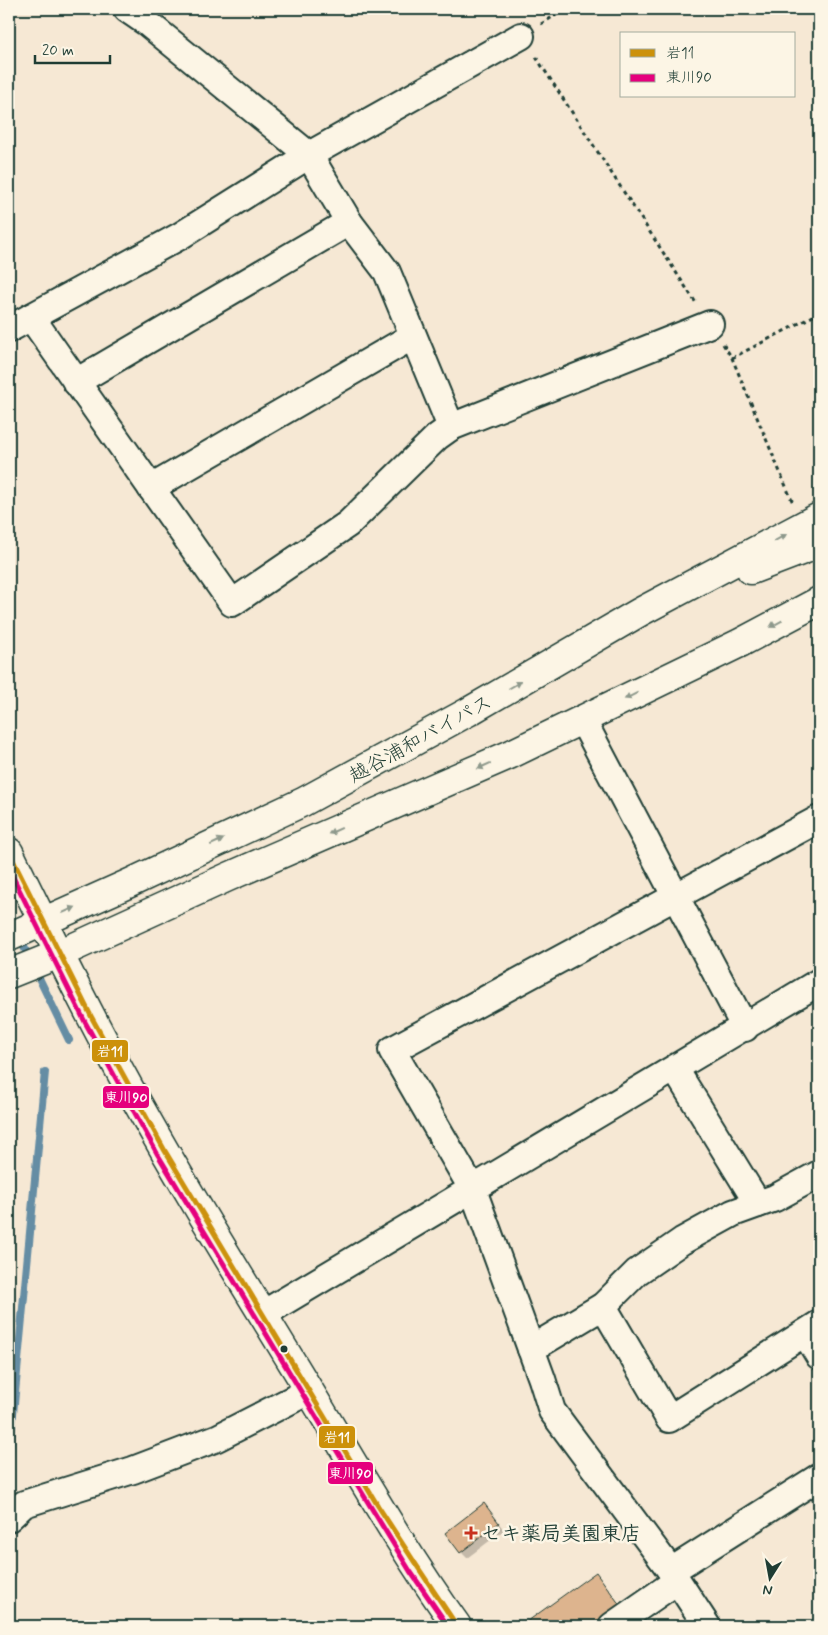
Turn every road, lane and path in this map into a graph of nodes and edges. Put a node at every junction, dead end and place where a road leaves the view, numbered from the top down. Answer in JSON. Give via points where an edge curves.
{"nodes":[{"id":1,"x":127,"y":9,"type":"edge"},
{"id":2,"x":522,"y":36,"type":"joint"},
{"id":3,"x":309,"y":156,"type":"junction"},
{"id":4,"x":349,"y":222,"type":"junction"},
{"id":5,"x":819,"y":313,"type":"edge"},
{"id":6,"x":20,"y":323,"type":"edge"},
{"id":7,"x":710,"y":324,"type":"junction"},
{"id":8,"x":413,"y":336,"type":"junction"},
{"id":9,"x":732,"y":358,"type":"junction"},
{"id":10,"x":76,"y":382,"type":"junction"},
{"id":11,"x":450,"y":427,"type":"junction"},
{"id":12,"x":151,"y":488,"type":"junction"},
{"id":13,"x":814,"y":529,"type":"edge"},
{"id":14,"x":819,"y":601,"type":"edge"},
{"id":15,"x":582,"y":719,"type":"junction"},
{"id":16,"x":819,"y":819,"type":"edge"},
{"id":17,"x":9,"y":852,"type":"edge"},
{"id":18,"x":676,"y":895,"type":"junction"},
{"id":19,"x":43,"y":922,"type":"junction"},
{"id":20,"x":9,"y":937,"type":"edge"},
{"id":21,"x":59,"y":954,"type":"junction"},
{"id":22,"x":9,"y":974,"type":"edge"},
{"id":23,"x":819,"y":982,"type":"edge"},
{"id":24,"x":745,"y":1028,"type":"junction"},
{"id":25,"x":675,"y":1069,"type":"junction"},
{"id":26,"x":819,"y":1174,"type":"edge"},
{"id":27,"x":473,"y":1190,"type":"junction"},
{"id":28,"x":758,"y":1204,"type":"junction"},
{"id":29,"x":603,"y":1306,"type":"junction"},
{"id":30,"x":263,"y":1314,"type":"junction"},
{"id":31,"x":812,"y":1328,"type":"edge"},
{"id":32,"x":531,"y":1349,"type":"junction"},
{"id":33,"x":819,"y":1356,"type":"edge"},
{"id":34,"x":309,"y":1390,"type":"junction"},
{"id":35,"x":818,"y":1482,"type":"edge"},
{"id":36,"x":9,"y":1518,"type":"edge"},
{"id":37,"x":674,"y":1576,"type":"junction"},
{"id":38,"x":457,"y":1626,"type":"edge"},
{"id":39,"x":612,"y":1626,"type":"edge"},
{"id":40,"x":707,"y":1626,"type":"edge"}],
"edges":[{"from":1,"to":3,"type":"street"},
{"from":2,"to":3,"type":"street"},
{"from":2,"to":7,"type":"path"},
{"from":3,"to":4,"type":"street"},
{"from":3,"to":6,"type":"street","via":[[180,236]]},
{"from":4,"to":8,"type":"street","via":[[387,272]]},
{"from":4,"to":10,"type":"street"},
{"from":5,"to":9,"type":"path"},
{"from":6,"to":10,"type":"street"},
{"from":7,"to":9,"type":"path"},
{"from":7,"to":11,"type":"street"},
{"from":8,"to":11,"type":"street"},
{"from":8,"to":12,"type":"street"},
{"from":9,"to":13,"type":"path"},
{"from":10,"to":12,"type":"street"},
{"from":11,"to":12,"type":"street","via":[[348,524],[232,603]]},
{"from":19,"to":13,"type":"main road","name":"越谷浦和バイパス","one_way":true,"via":[[303,802],[468,712],[640,612]]},
{"from":14,"to":15,"type":"main road","one_way":true},
{"from":15,"to":18,"type":"street"},
{"from":15,"to":21,"type":"main road","one_way":true,"via":[[509,755]]},
{"from":16,"to":18,"type":"street"},
{"from":17,"to":19,"type":"main road"},
{"from":18,"to":24,"type":"street"},
{"from":18,"to":27,"type":"street","via":[[392,1050]]},
{"from":19,"to":20,"type":"main road","name":"越谷浦和バイパス"},
{"from":19,"to":21,"type":"main road"},
{"from":21,"to":22,"type":"main road"},
{"from":21,"to":30,"type":"main road","via":[[121,1073]]},
{"from":23,"to":24,"type":"street"},
{"from":24,"to":25,"type":"street"},
{"from":25,"to":27,"type":"street"},
{"from":25,"to":28,"type":"street"},
{"from":26,"to":28,"type":"street"},
{"from":27,"to":30,"type":"street"},
{"from":27,"to":32,"type":"street"},
{"from":28,"to":29,"type":"street","via":[[733,1213],[682,1241],[637,1272]]},
{"from":29,"to":31,"type":"street","via":[[669,1419]]},
{"from":29,"to":32,"type":"street"},
{"from":30,"to":34,"type":"main road"},
{"from":31,"to":33,"type":"street"},
{"from":32,"to":37,"type":"street","via":[[552,1411]]},
{"from":34,"to":36,"type":"street","via":[[217,1438],[133,1470],[24,1504]]},
{"from":34,"to":38,"type":"main road","via":[[387,1523]]},
{"from":35,"to":37,"type":"street"},
{"from":37,"to":39,"type":"street"},
{"from":37,"to":40,"type":"street"}]}
